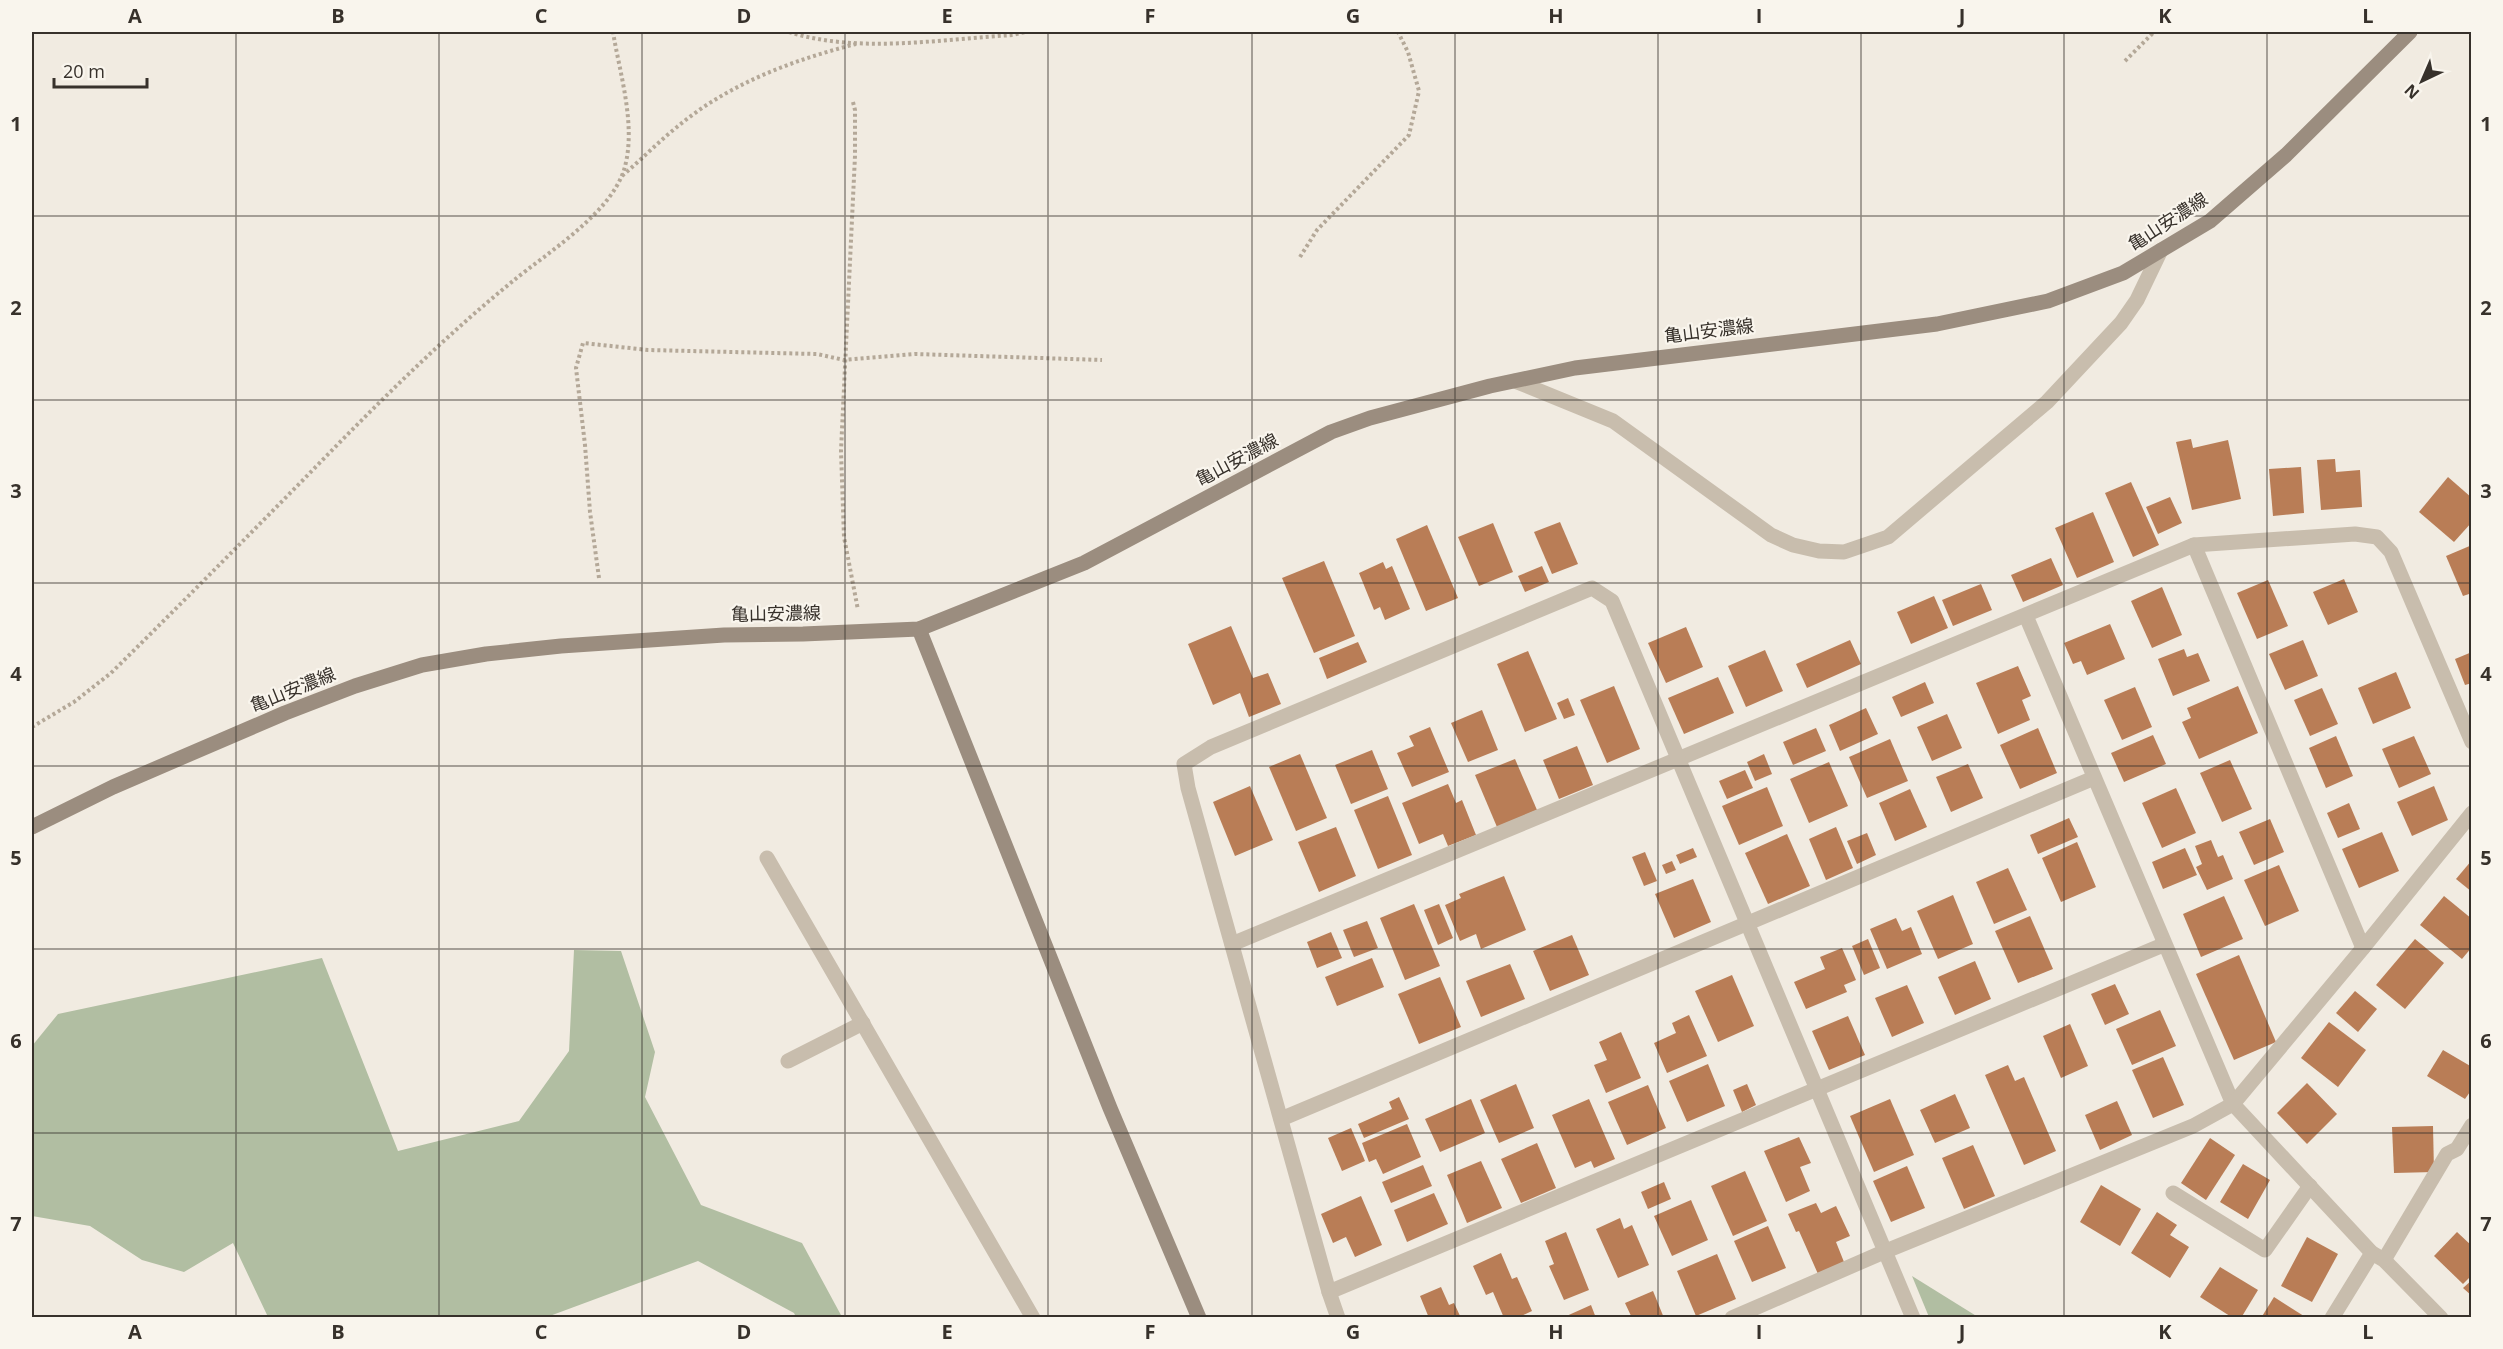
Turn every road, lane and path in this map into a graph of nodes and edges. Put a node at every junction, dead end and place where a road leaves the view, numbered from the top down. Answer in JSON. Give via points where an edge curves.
{"nodes":[{"id":1,"x":613,"y":32,"type":"edge"},
{"id":2,"x":789,"y":32,"type":"edge"},
{"id":3,"x":1025,"y":32,"type":"edge"},
{"id":4,"x":1398,"y":32,"type":"edge"},
{"id":5,"x":2154,"y":32,"type":"edge"},
{"id":6,"x":2410,"y":32,"type":"edge"},
{"id":7,"x":856,"y":44,"type":"junction"},
{"id":8,"x":2125,"y":61,"type":"dead end"},
{"id":9,"x":853,"y":102,"type":"dead end"},
{"id":10,"x":620,"y":179,"type":"junction"},
{"id":11,"x":2161,"y":250,"type":"junction"},
{"id":12,"x":1300,"y":257,"type":"dead end"},
{"id":13,"x":844,"y":360,"type":"junction"},
{"id":14,"x":1102,"y":360,"type":"dead end"},
{"id":15,"x":1515,"y":381,"type":"junction"},
{"id":16,"x":2194,"y":545,"type":"junction"},
{"id":17,"x":599,"y":578,"type":"dead end"},
{"id":18,"x":2026,"y":616,"type":"junction"},
{"id":19,"x":920,"y":629,"type":"junction"},
{"id":20,"x":863,"y":632,"type":"junction"},
{"id":21,"x":32,"y":727,"type":"edge"},
{"id":22,"x":2472,"y":742,"type":"edge"},
{"id":23,"x":1679,"y":759,"type":"junction"},
{"id":24,"x":2094,"y":778,"type":"junction"},
{"id":25,"x":2472,"y":813,"type":"edge"},
{"id":26,"x":32,"y":827,"type":"edge"},
{"id":27,"x":767,"y":858,"type":"dead end"},
{"id":28,"x":1746,"y":923,"type":"junction"},
{"id":29,"x":1232,"y":944,"type":"junction"},
{"id":30,"x":2163,"y":945,"type":"junction"},
{"id":31,"x":2363,"y":948,"type":"junction"},
{"id":32,"x":863,"y":1023,"type":"junction"},
{"id":33,"x":788,"y":1061,"type":"dead end"},
{"id":34,"x":1817,"y":1090,"type":"junction"},
{"id":35,"x":2233,"y":1104,"type":"junction"},
{"id":36,"x":1281,"y":1119,"type":"junction"},
{"id":37,"x":2472,"y":1125,"type":"edge"},
{"id":38,"x":2310,"y":1186,"type":"junction"},
{"id":39,"x":2173,"y":1193,"type":"dead end"},
{"id":40,"x":1886,"y":1251,"type":"junction"},
{"id":41,"x":2378,"y":1257,"type":"junction"},
{"id":42,"x":1329,"y":1292,"type":"junction"},
{"id":43,"x":1033,"y":1317,"type":"edge"},
{"id":44,"x":1199,"y":1317,"type":"edge"},
{"id":45,"x":1338,"y":1317,"type":"edge"},
{"id":46,"x":1732,"y":1317,"type":"edge"},
{"id":47,"x":1913,"y":1317,"type":"edge"},
{"id":48,"x":2332,"y":1317,"type":"edge"},
{"id":49,"x":2441,"y":1317,"type":"edge"}],
"edges":[{"from":1,"to":10,"type":"path","via":[[628,141]]},
{"from":2,"to":7,"type":"path","via":[[815,40]]},
{"from":3,"to":7,"type":"path"},
{"from":4,"to":12,"type":"path","via":[[1419,91],[1409,135],[1317,230]]},
{"from":5,"to":8,"type":"path"},
{"from":6,"to":11,"type":"main road","name":"亀山安濃線","via":[[2286,155],[2210,221]]},
{"from":7,"to":10,"type":"path","via":[[792,62],[743,85],[678,126]]},
{"from":9,"to":13,"type":"path","via":[[855,156]]},
{"from":10,"to":21,"type":"path","via":[[613,194],[584,223],[479,308],[392,390],[111,673],[74,702]]},
{"from":11,"to":15,"type":"main road","name":"亀山安濃線","via":[[2123,273],[2048,301],[1937,324],[1575,368]]},
{"from":11,"to":15,"type":"street","via":[[2121,323],[2047,402],[1888,537],[1844,552],[1793,545],[1771,535],[1613,421]]},
{"from":13,"to":14,"type":"path","via":[[915,354]]},
{"from":13,"to":17,"type":"path","via":[[818,354],[648,350],[583,343],[576,368]]},
{"from":13,"to":20,"type":"path","via":[[844,537]]},
{"from":15,"to":19,"type":"main road","name":"亀山安濃線","via":[[1370,418],[1331,432],[1084,562]]},
{"from":16,"to":18,"type":"street"},
{"from":16,"to":22,"type":"street","via":[[2355,534],[2378,537],[2391,552]]},
{"from":16,"to":31,"type":"street"},
{"from":18,"to":23,"type":"street"},
{"from":18,"to":24,"type":"street"},
{"from":19,"to":20,"type":"main road","name":"亀山安濃線"},
{"from":19,"to":44,"type":"main road","via":[[1110,1108]]},
{"from":20,"to":26,"type":"main road","name":"亀山安濃線","via":[[724,635],[561,646],[422,665],[285,713],[113,787]]},
{"from":23,"to":28,"type":"street"},
{"from":23,"to":29,"type":"street"},
{"from":23,"to":29,"type":"street","via":[[1612,601],[1592,588],[1570,597],[1211,747],[1184,764]]},
{"from":24,"to":28,"type":"street"},
{"from":24,"to":30,"type":"street"},
{"from":25,"to":31,"type":"street"},
{"from":27,"to":32,"type":"street"},
{"from":28,"to":34,"type":"street"},
{"from":28,"to":36,"type":"street"},
{"from":29,"to":36,"type":"street"},
{"from":30,"to":34,"type":"street"},
{"from":30,"to":35,"type":"street"},
{"from":31,"to":35,"type":"street"},
{"from":32,"to":33,"type":"street"},
{"from":32,"to":43,"type":"street"},
{"from":34,"to":40,"type":"street"},
{"from":34,"to":42,"type":"street"},
{"from":35,"to":38,"type":"street"},
{"from":35,"to":40,"type":"street","via":[[2193,1126]]},
{"from":36,"to":42,"type":"street"},
{"from":37,"to":41,"type":"street","via":[[2457,1149],[2447,1154]]},
{"from":38,"to":39,"type":"street","via":[[2265,1250]]},
{"from":38,"to":41,"type":"street"},
{"from":40,"to":46,"type":"street"},
{"from":40,"to":47,"type":"street"},
{"from":41,"to":48,"type":"street"},
{"from":41,"to":49,"type":"street"},
{"from":42,"to":45,"type":"street"}]}
